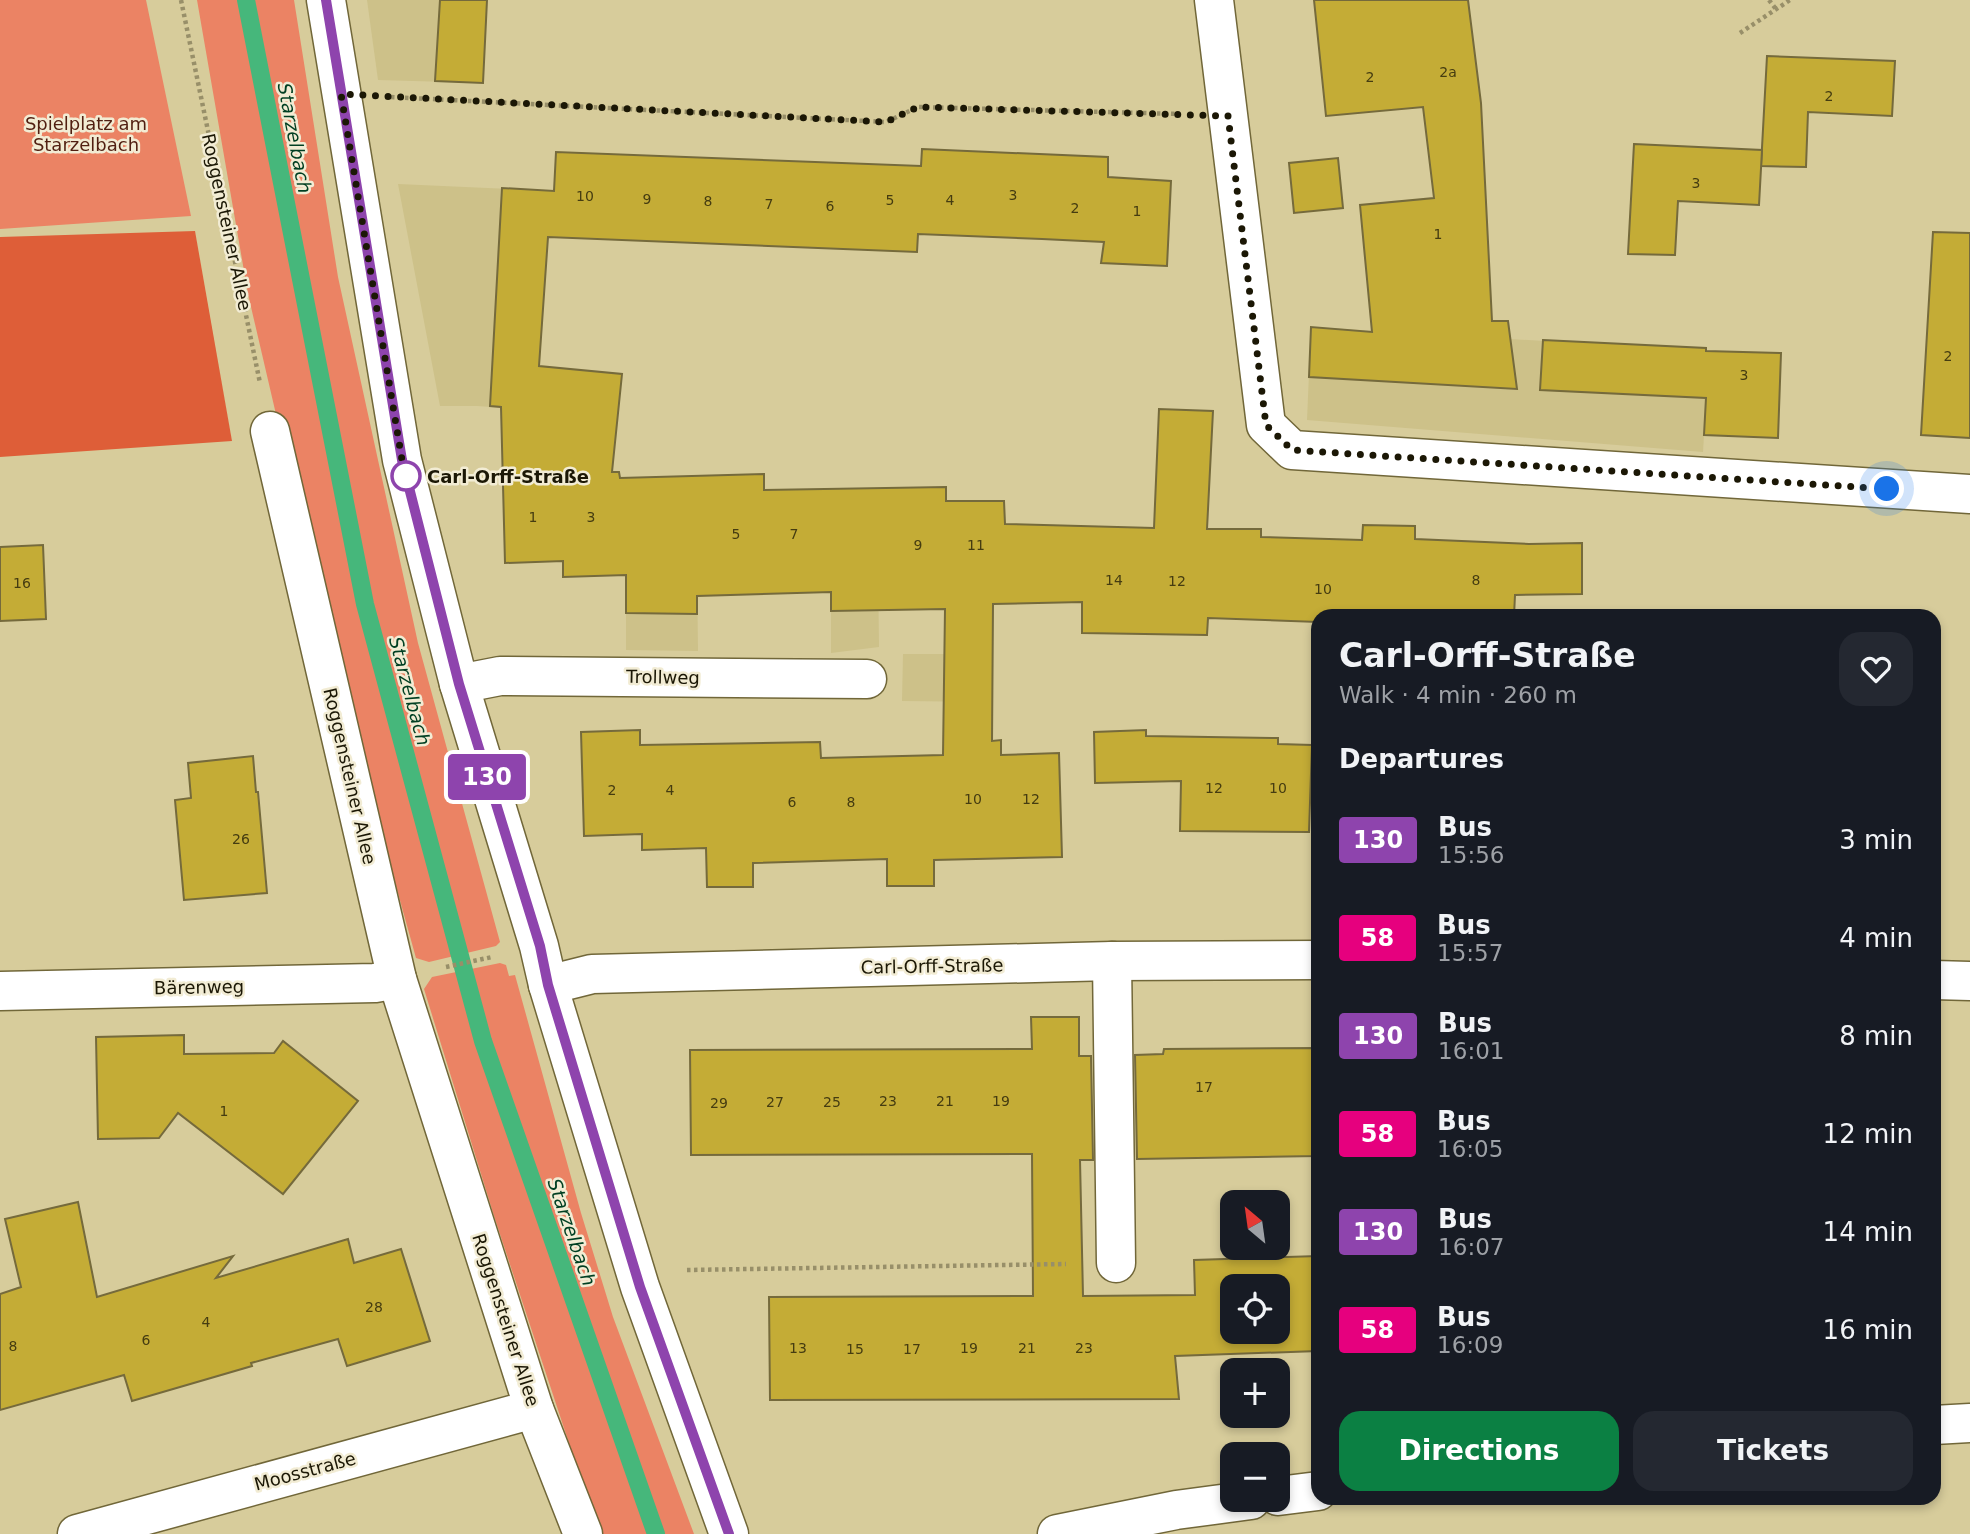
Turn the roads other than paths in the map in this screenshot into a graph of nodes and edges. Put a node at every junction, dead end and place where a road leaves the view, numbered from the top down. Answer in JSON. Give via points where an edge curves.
{"nodes":[{"id":1,"x":326,"y":0,"type":"edge"},
{"id":2,"x":1214,"y":0,"type":"edge"},
{"id":3,"x":270,"y":431,"type":"road end"},
{"id":4,"x":1970,"y":495,"type":"edge"},
{"id":5,"x":867,"y":679,"type":"dead end"},
{"id":6,"x":459,"y":684,"type":"junction"},
{"id":7,"x":1112,"y":961,"type":"junction"},
{"id":8,"x":1311,"y":961,"type":"edge"},
{"id":9,"x":397,"y":979,"type":"junction"},
{"id":10,"x":1941,"y":980,"type":"edge"},
{"id":11,"x":1970,"y":981,"type":"edge"},
{"id":12,"x":548,"y":985,"type":"junction"},
{"id":13,"x":0,"y":991,"type":"edge"},
{"id":14,"x":1116,"y":1263,"type":"road end"},
{"id":15,"x":534,"y":1409,"type":"junction"},
{"id":16,"x":1970,"y":1423,"type":"edge"},
{"id":17,"x":1941,"y":1425,"type":"edge"},
{"id":18,"x":1311,"y":1492,"type":"edge"},
{"id":19,"x":1290,"y":1494,"type":"edge"},
{"id":20,"x":1220,"y":1504,"type":"edge"},
{"id":21,"x":77,"y":1534,"type":"edge"},
{"id":22,"x":583,"y":1534,"type":"edge"},
{"id":23,"x":729,"y":1534,"type":"edge"},
{"id":24,"x":1057,"y":1534,"type":"edge"}],
"edges":[{"from":1,"to":6,"type":"street","via":[[402,460]]},
{"from":2,"to":4,"type":"street","via":[[1266,425],[1292,450]]},
{"from":3,"to":9,"type":"street","name":"Roggensteiner Allee"},
{"from":5,"to":6,"type":"street","name":"Trollweg","via":[[500,676]]},
{"from":6,"to":12,"type":"street"},
{"from":7,"to":8,"type":"street","name":"Carl-Orff-Straße"},
{"from":7,"to":12,"type":"street","name":"Carl-Orff-Straße","via":[[593,974]]},
{"from":7,"to":14,"type":"street"},
{"from":9,"to":13,"type":"street","name":"Bärenweg"},
{"from":9,"to":15,"type":"street","name":"Roggensteiner Allee"},
{"from":10,"to":11,"type":"street"},
{"from":12,"to":23,"type":"street","via":[[640,1287]]},
{"from":15,"to":21,"type":"street","name":"Moosstraße"},
{"from":15,"to":22,"type":"street","name":"Roggensteiner Allee"},
{"from":16,"to":17,"type":"street"},
{"from":18,"to":19,"type":"street"},
{"from":20,"to":24,"type":"street"}]}
